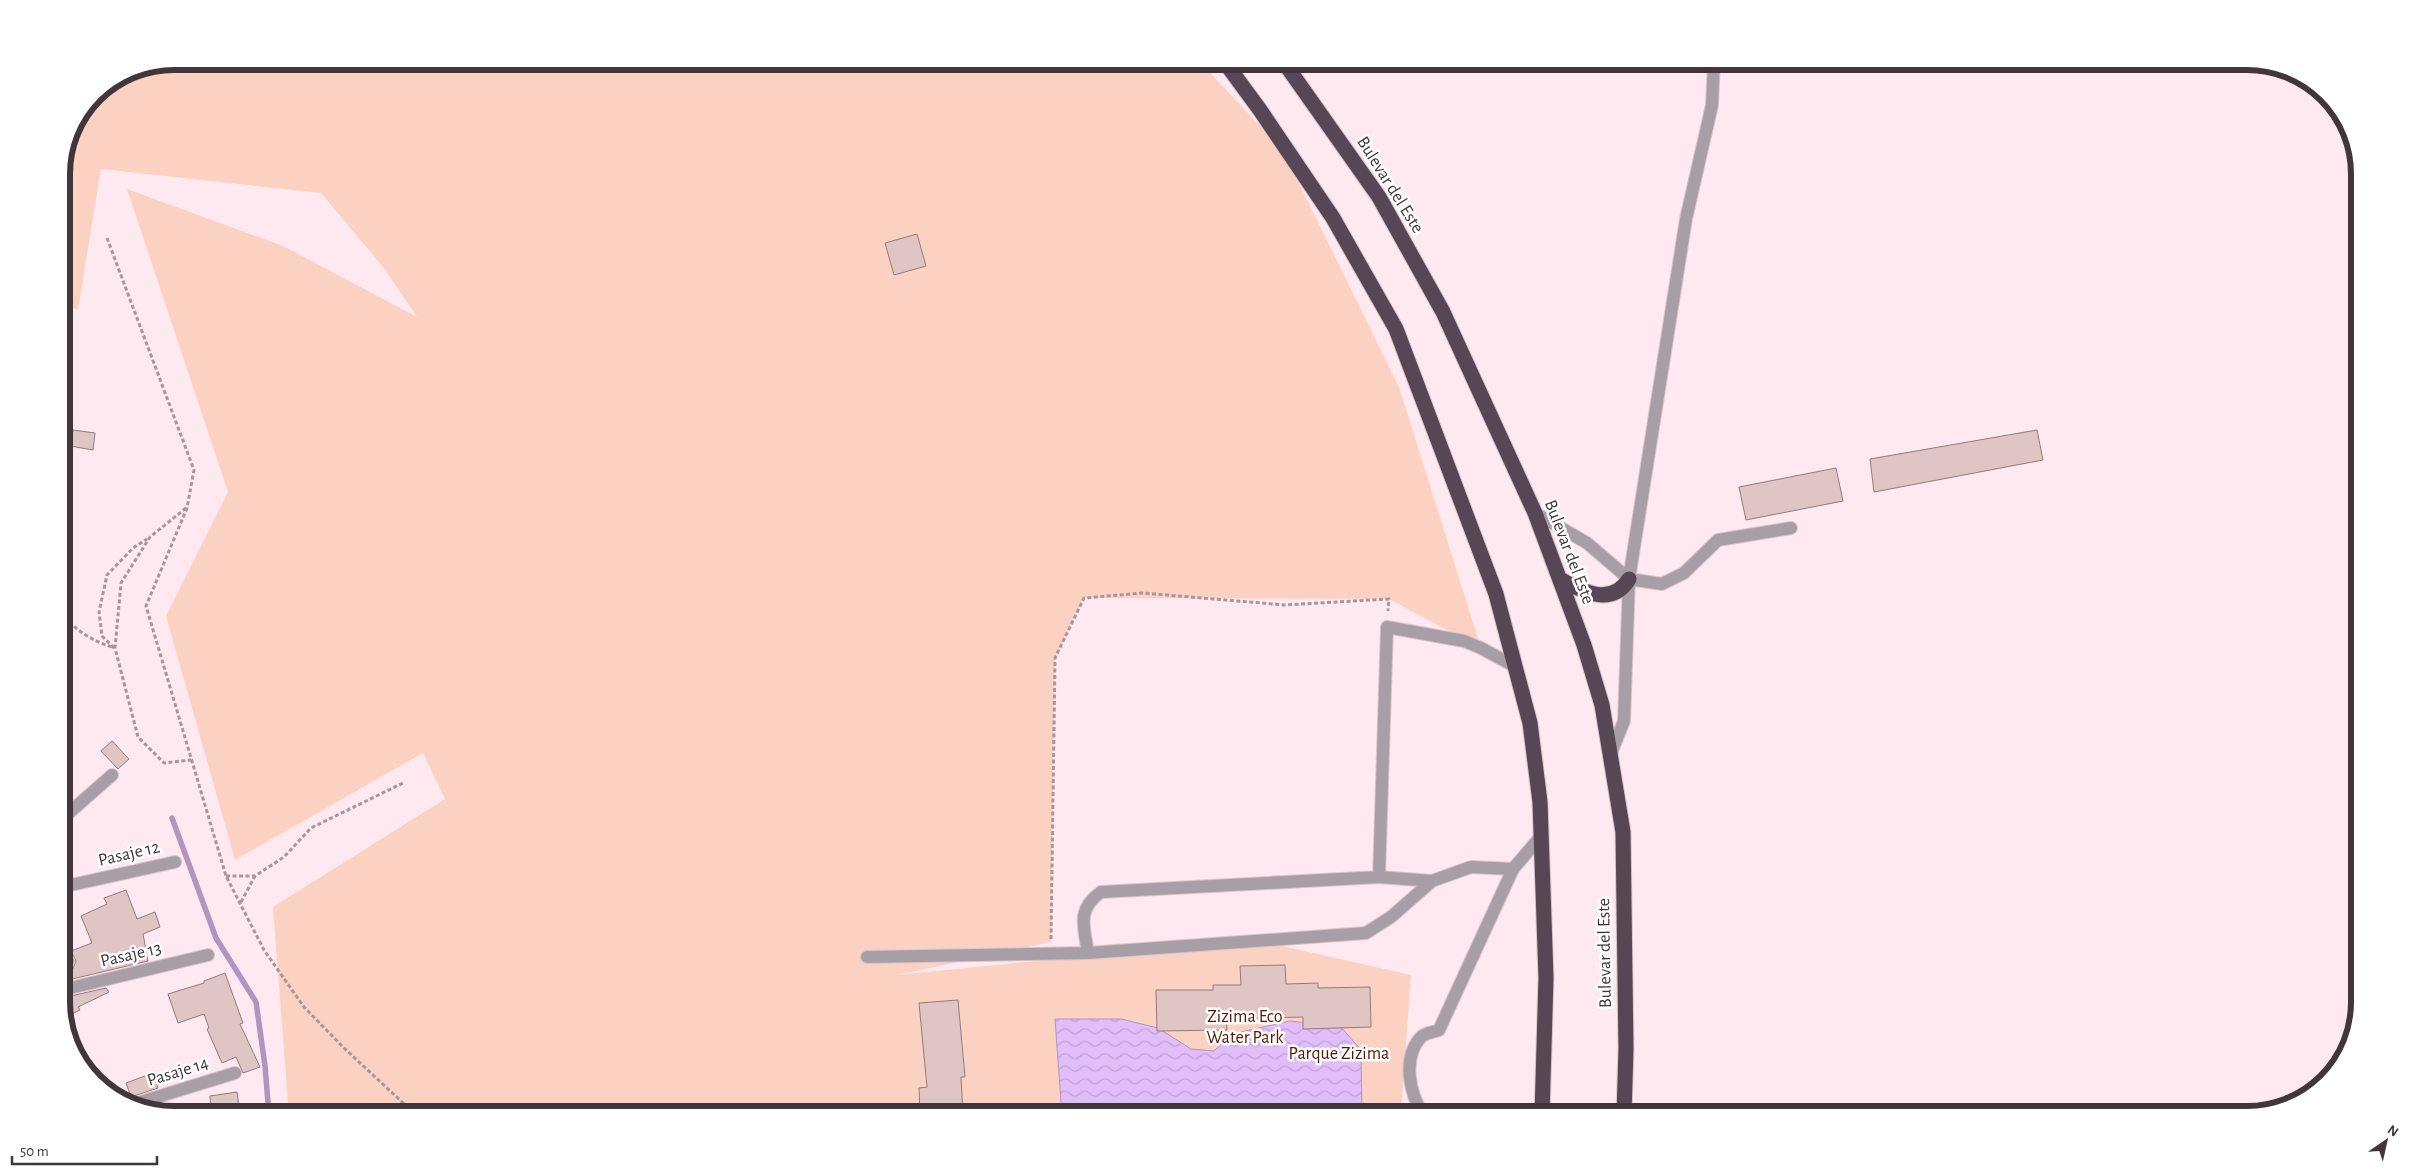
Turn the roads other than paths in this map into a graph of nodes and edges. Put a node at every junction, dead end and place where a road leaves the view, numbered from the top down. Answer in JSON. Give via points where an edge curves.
{"nodes":[{"id":1,"x":1231,"y":70,"type":"edge"},
{"id":2,"x":1289,"y":70,"type":"edge"},
{"id":3,"x":1714,"y":70,"type":"edge"},
{"id":4,"x":1535,"y":514,"type":"junction"},
{"id":5,"x":1791,"y":528,"type":"dead end"},
{"id":6,"x":1560,"y":579,"type":"junction"},
{"id":7,"x":1630,"y":579,"type":"junction"},
{"id":8,"x":1516,"y":667,"type":"junction"},
{"id":9,"x":1610,"y":753,"type":"junction"},
{"id":10,"x":112,"y":775,"type":"dead end"},
{"id":11,"x":70,"y":812,"type":"edge"},
{"id":12,"x":1542,"y":835,"type":"junction"},
{"id":13,"x":175,"y":862,"type":"dead end"},
{"id":14,"x":1513,"y":869,"type":"junction"},
{"id":15,"x":1379,"y":877,"type":"junction"},
{"id":16,"x":1432,"y":882,"type":"junction"},
{"id":17,"x":70,"y":885,"type":"edge"},
{"id":18,"x":1088,"y":953,"type":"junction"},
{"id":19,"x":208,"y":955,"type":"dead end"},
{"id":20,"x":867,"y":957,"type":"dead end"},
{"id":21,"x":70,"y":988,"type":"edge"},
{"id":22,"x":1626,"y":1050,"type":"junction"},
{"id":23,"x":235,"y":1073,"type":"dead end"},
{"id":24,"x":142,"y":1102,"type":"edge"},
{"id":25,"x":1417,"y":1106,"type":"edge"},
{"id":26,"x":1542,"y":1106,"type":"edge"},
{"id":27,"x":1624,"y":1106,"type":"edge"},
{"id":28,"x":1633,"y":1106,"type":"edge"}],
"edges":[{"from":1,"to":8,"type":"highway","via":[[1334,218],[1396,329],[1496,594]]},
{"from":2,"to":4,"type":"highway","name":"Bulevar del Este","via":[[1379,197],[1443,312]]},
{"from":3,"to":7,"type":"street","via":[[1712,105],[1686,219]]},
{"from":4,"to":6,"type":"highway","name":"Bulevar del Este"},
{"from":4,"to":7,"type":"street","via":[[1587,543]]},
{"from":5,"to":7,"type":"street","via":[[1718,540],[1684,573],[1662,584]]},
{"from":6,"to":7,"type":"highway","via":[[1593,595],[1616,593]]},
{"from":6,"to":9,"type":"highway","name":"Bulevar del Este","via":[[1597,688]]},
{"from":7,"to":9,"type":"street","via":[[1624,721]]},
{"from":8,"to":12,"type":"highway","via":[[1530,723]]},
{"from":8,"to":15,"type":"street","via":[[1464,641],[1388,627]]},
{"from":9,"to":22,"type":"highway","name":"Bulevar del Este","via":[[1623,832]]},
{"from":10,"to":11,"type":"street"},
{"from":12,"to":14,"type":"street"},
{"from":12,"to":26,"type":"highway","via":[[1546,978]]},
{"from":13,"to":17,"type":"street","name":"Pasaje 12"},
{"from":14,"to":16,"type":"street","via":[[1471,867]]},
{"from":14,"to":25,"type":"street","via":[[1439,1030],[1422,1036],[1412,1051],[1408,1073]]},
{"from":15,"to":16,"type":"street"},
{"from":15,"to":18,"type":"street","via":[[1101,892],[1091,899],[1082,915]]},
{"from":16,"to":18,"type":"street","via":[[1391,917],[1366,932]]},
{"from":18,"to":20,"type":"street"},
{"from":19,"to":21,"type":"street","name":"Pasaje 13"},
{"from":22,"to":27,"type":"highway","name":"Bulevar del Este"},
{"from":22,"to":28,"type":"highway"},
{"from":23,"to":24,"type":"street","name":"Pasaje 14"}]}
